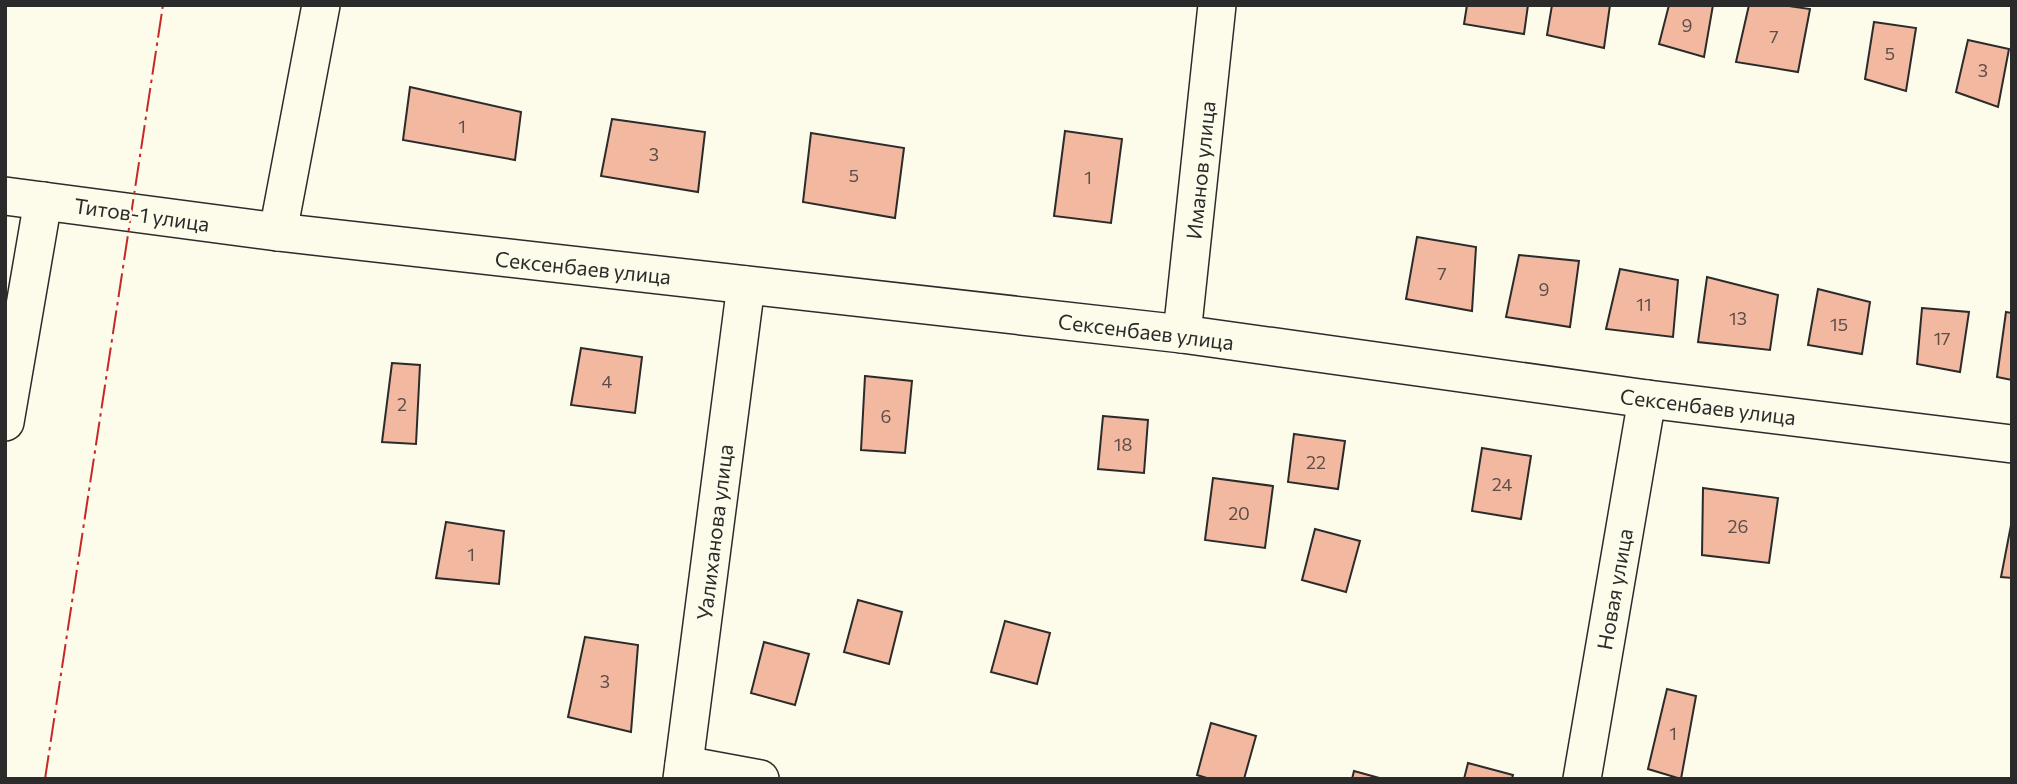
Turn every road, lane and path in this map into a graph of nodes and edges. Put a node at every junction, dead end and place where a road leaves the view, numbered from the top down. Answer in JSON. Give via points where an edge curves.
{"nodes":[{"id":1,"x":321,"y":5,"type":"edge"},
{"id":2,"x":1217,"y":5,"type":"edge"},
{"id":3,"x":5,"y":196,"type":"edge"},
{"id":4,"x":43,"y":201,"type":"junction"},
{"id":5,"x":278,"y":232,"type":"junction"},
{"id":6,"x":746,"y":285,"type":"junction"},
{"id":7,"x":1182,"y":334,"type":"junction"},
{"id":8,"x":1647,"y":399,"type":"junction"},
{"id":9,"x":5,"y":422,"type":"edge"},
{"id":10,"x":2012,"y":444,"type":"edge"},
{"id":11,"x":683,"y":772,"type":"edge"},
{"id":12,"x":760,"y":779,"type":"edge"},
{"id":13,"x":1582,"y":779,"type":"edge"}],
"edges":[{"from":1,"to":5,"type":"street"},
{"from":2,"to":7,"type":"street","name":"Иманов улица"},
{"from":3,"to":4,"type":"street","name":"Титов-1 улица"},
{"from":4,"to":5,"type":"street","name":"Титов-1 улица"},
{"from":4,"to":9,"type":"street"},
{"from":5,"to":6,"type":"street","name":"Сексенбаев улица"},
{"from":6,"to":7,"type":"street","name":"Сексенбаев улица"},
{"from":6,"to":11,"type":"street","name":"Уалиханова улица"},
{"from":7,"to":8,"type":"street","name":"Сексенбаев улица"},
{"from":8,"to":10,"type":"street","name":"Сексенбаев улица"},
{"from":8,"to":13,"type":"street","name":"Новая улица"},
{"from":11,"to":12,"type":"street"}]}
